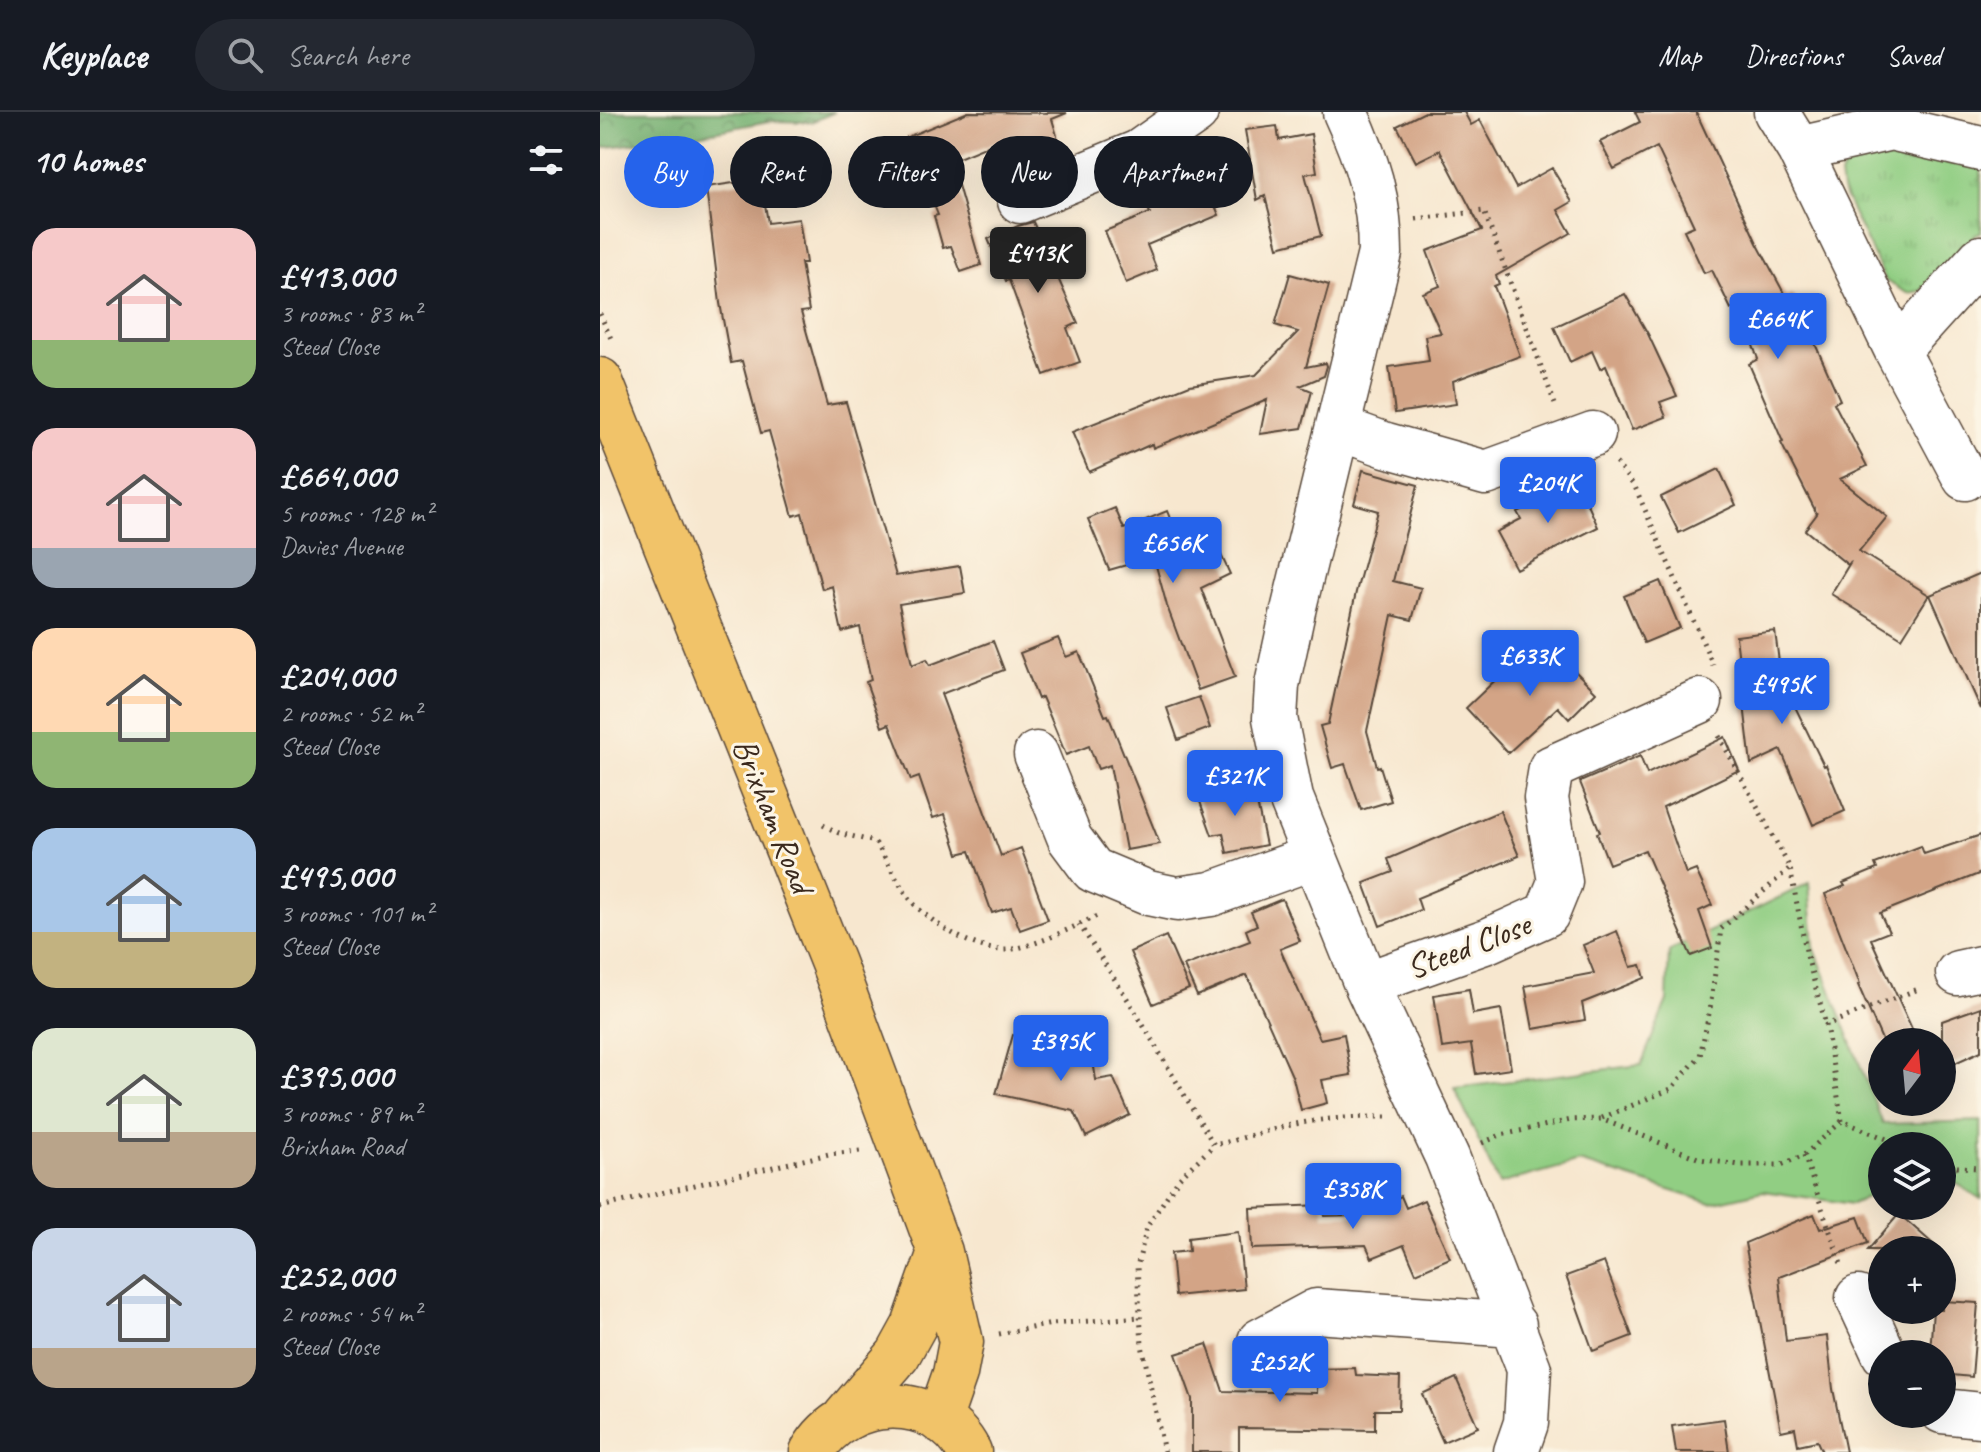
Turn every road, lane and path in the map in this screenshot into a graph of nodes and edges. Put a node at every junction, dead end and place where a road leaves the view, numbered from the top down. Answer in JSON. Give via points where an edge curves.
{"nodes":[{"id":1,"x":1196,"y":112,"type":"edge"},
{"id":2,"x":1345,"y":112,"type":"edge"},
{"id":3,"x":1776,"y":112,"type":"edge"},
{"id":4,"x":1799,"y":149,"type":"junction"},
{"id":5,"x":1981,"y":149,"type":"edge"},
{"id":6,"x":1078,"y":177,"type":"edge"},
{"id":7,"x":1981,"y":258,"type":"edge"},
{"id":8,"x":600,"y":314,"type":"edge"},
{"id":9,"x":1897,"y":351,"type":"junction"},
{"id":10,"x":610,"y":369,"type":"edge"},
{"id":11,"x":1339,"y":428,"type":"junction"},
{"id":12,"x":1593,"y":434,"type":"dead end"},
{"id":13,"x":1965,"y":478,"type":"dead end"},
{"id":14,"x":1700,"y":701,"type":"joint"},
{"id":15,"x":1036,"y":754,"type":"dead end"},
{"id":16,"x":819,"y":823,"type":"dead end"},
{"id":17,"x":1314,"y":857,"type":"junction"},
{"id":18,"x":1790,"y":868,"type":"junction"},
{"id":19,"x":1148,"y":893,"type":"junction"},
{"id":20,"x":1079,"y":924,"type":"junction"},
{"id":21,"x":1970,"y":971,"type":"edge"},
{"id":22,"x":1366,"y":984,"type":"junction"},
{"id":23,"x":1826,"y":1025,"type":"junction"},
{"id":24,"x":1428,"y":1117,"type":"junction"},
{"id":25,"x":1601,"y":1119,"type":"junction"},
{"id":26,"x":1842,"y":1121,"type":"junction"},
{"id":27,"x":1869,"y":1132,"type":"edge"},
{"id":28,"x":1214,"y":1145,"type":"junction"},
{"id":29,"x":903,"y":1146,"type":"junction"},
{"id":30,"x":1804,"y":1155,"type":"junction"},
{"id":31,"x":1447,"y":1157,"type":"junction"},
{"id":32,"x":1956,"y":1167,"type":"edge"},
{"id":33,"x":1981,"y":1168,"type":"edge"},
{"id":34,"x":600,"y":1207,"type":"edge"},
{"id":35,"x":940,"y":1252,"type":"junction"},
{"id":36,"x":1858,"y":1298,"type":"joint"},
{"id":37,"x":1140,"y":1317,"type":"junction"},
{"id":38,"x":1052,"y":1324,"type":"dead end"},
{"id":39,"x":1514,"y":1325,"type":"junction"},
{"id":40,"x":1878,"y":1340,"type":"edge"},
{"id":41,"x":1260,"y":1341,"type":"dead end"},
{"id":42,"x":1956,"y":1412,"type":"edge"},
{"id":43,"x":1981,"y":1415,"type":"edge"},
{"id":44,"x":845,"y":1417,"type":"junction"},
{"id":45,"x":939,"y":1420,"type":"junction"},
{"id":46,"x":812,"y":1452,"type":"edge"},
{"id":47,"x":969,"y":1452,"type":"edge"},
{"id":48,"x":1164,"y":1452,"type":"edge"},
{"id":49,"x":1516,"y":1452,"type":"edge"}],
"edges":[{"from":1,"to":6,"type":"street","via":[[1139,152]]},
{"from":2,"to":11,"type":"street","name":"Steed Close","via":[[1366,157],[1380,223],[1380,253]]},
{"from":3,"to":4,"type":"street"},
{"from":4,"to":5,"type":"street","via":[[1891,128]]},
{"from":4,"to":9,"type":"street"},
{"from":7,"to":9,"type":"street"},
{"from":8,"to":10,"type":"path"},
{"from":9,"to":13,"type":"street"},
{"from":10,"to":29,"type":"main road","name":"Brixham Road"},
{"from":11,"to":12,"type":"street","via":[[1486,473]]},
{"from":11,"to":17,"type":"street","name":"Steed Close","via":[[1277,685],[1275,718],[1291,798]]},
{"from":14,"to":18,"type":"path"},
{"from":14,"to":22,"type":"street","name":"Steed Close","via":[[1551,768],[1546,798],[1560,882],[1547,914]]},
{"from":15,"to":19,"type":"street","via":[[1070,839],[1093,870]]},
{"from":16,"to":20,"type":"path","via":[[875,842],[915,905],[959,937],[990,951],[1045,940]]},
{"from":17,"to":19,"type":"street","via":[[1211,894],[1177,899]]},
{"from":17,"to":22,"type":"street","name":"Steed Close"},
{"from":18,"to":23,"type":"path"},
{"from":18,"to":25,"type":"path","via":[[1721,929],[1700,1056],[1671,1089]]},
{"from":19,"to":20,"type":"path"},
{"from":20,"to":28,"type":"path"},
{"from":21,"to":23,"type":"path"},
{"from":22,"to":24,"type":"street","name":"Steed Close"},
{"from":23,"to":26,"type":"path"},
{"from":24,"to":28,"type":"path","via":[[1338,1117]]},
{"from":24,"to":31,"type":"street","name":"Steed Close"},
{"from":25,"to":30,"type":"path","via":[[1700,1159],[1781,1165]]},
{"from":25,"to":31,"type":"path","via":[[1501,1135]]},
{"from":26,"to":27,"type":"path"},
{"from":26,"to":30,"type":"path"},
{"from":28,"to":37,"type":"path","via":[[1179,1178],[1147,1227],[1137,1267]]},
{"from":29,"to":34,"type":"path","via":[[829,1154]]},
{"from":29,"to":35,"type":"main road","name":"Brixham Road"},
{"from":30,"to":36,"type":"path","via":[[1840,1262]]},
{"from":31,"to":39,"type":"street","name":"Steed Close"},
{"from":32,"to":33,"type":"path"},
{"from":35,"to":44,"type":"main road","via":[[898,1355]]},
{"from":35,"to":45,"type":"main road","name":"Brixham Road","via":[[961,1342]]},
{"from":36,"to":40,"type":"street"},
{"from":37,"to":38,"type":"path"},
{"from":37,"to":48,"type":"path"},
{"from":39,"to":41,"type":"street","via":[[1316,1311]]},
{"from":39,"to":49,"type":"street","name":"Steed Close","via":[[1529,1369],[1526,1423]]},
{"from":42,"to":43,"type":"street"},
{"from":44,"to":45,"type":"main road","via":[[892,1406]]},
{"from":44,"to":46,"type":"main road"},
{"from":45,"to":47,"type":"main road"}]}
